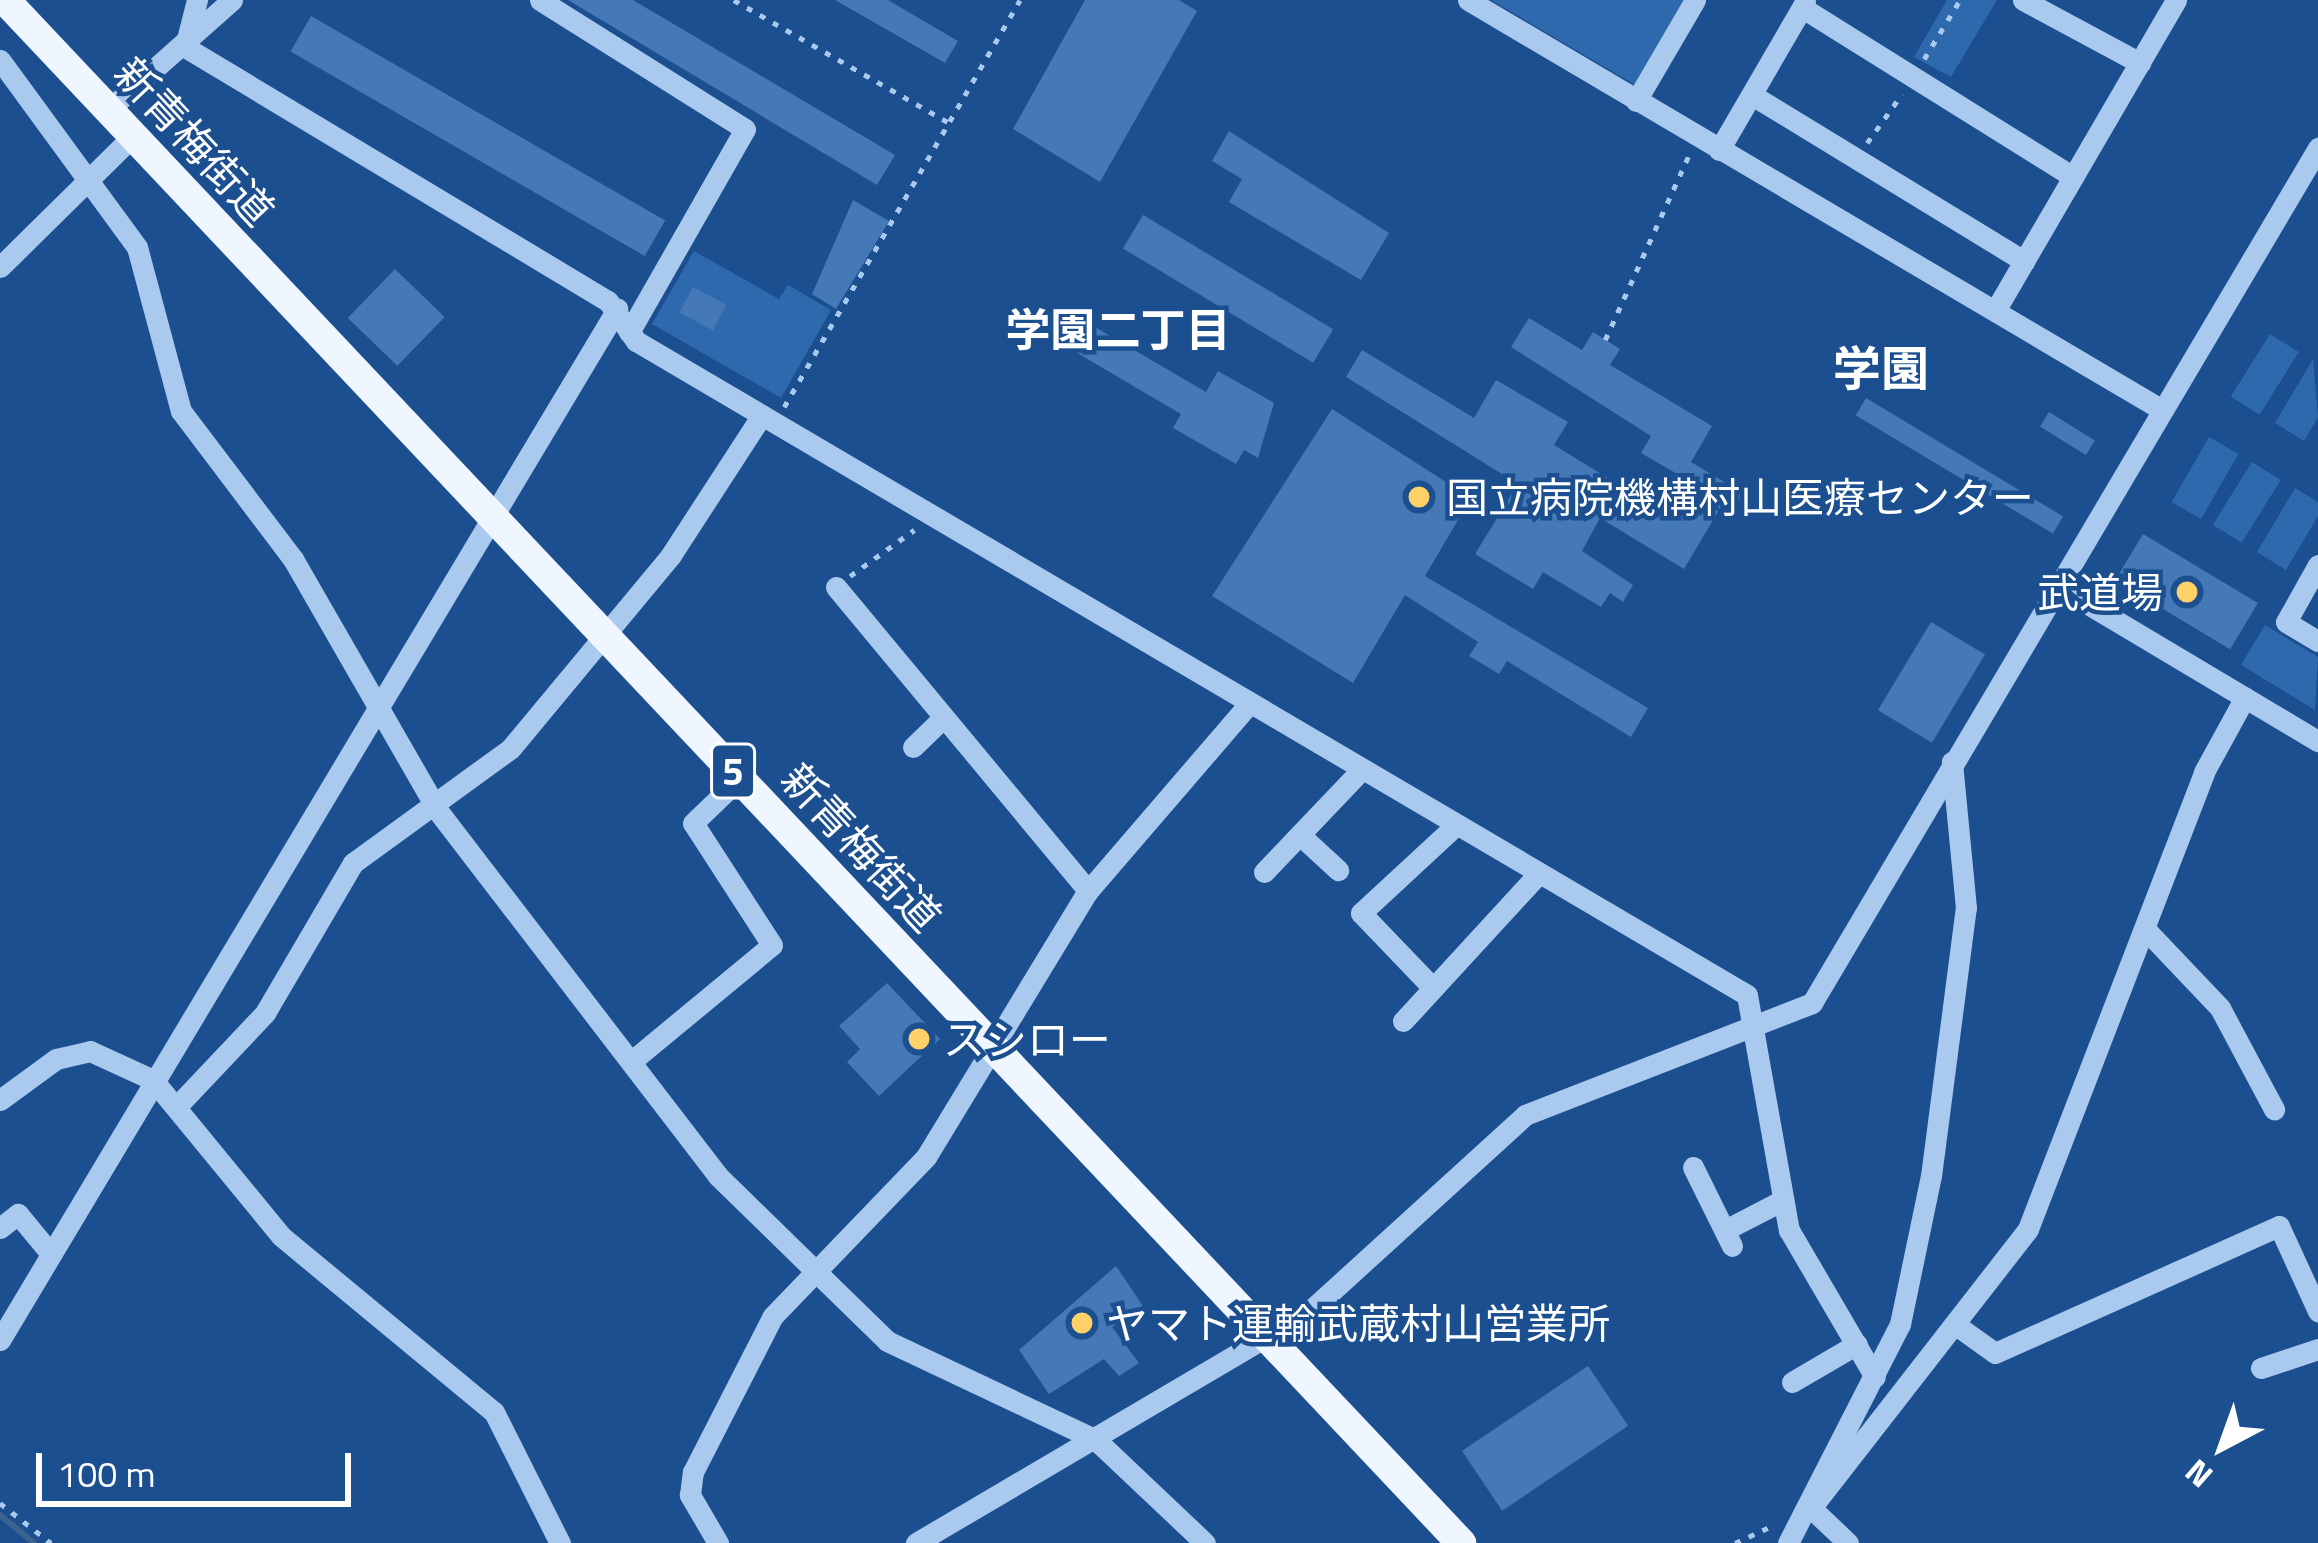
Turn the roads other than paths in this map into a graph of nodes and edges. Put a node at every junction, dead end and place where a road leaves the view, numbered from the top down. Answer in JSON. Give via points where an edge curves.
{"nodes":[{"id":1,"x":197,"y":0,"type":"edge"},
{"id":2,"x":232,"y":0,"type":"edge"},
{"id":3,"x":540,"y":0,"type":"edge"},
{"id":4,"x":1468,"y":0,"type":"edge"},
{"id":5,"x":1695,"y":0,"type":"edge"},
{"id":6,"x":2023,"y":0,"type":"edge"},
{"id":7,"x":2176,"y":0,"type":"edge"},
{"id":8,"x":4,"y":4,"type":"edge"},
{"id":9,"x":1806,"y":5,"type":"edge"},
{"id":10,"x":185,"y":47,"type":"junction"},
{"id":11,"x":0,"y":60,"type":"edge"},
{"id":12,"x":2140,"y":62,"type":"junction"},
{"id":13,"x":1752,"y":95,"type":"junction"},
{"id":14,"x":1636,"y":101,"type":"junction"},
{"id":15,"x":108,"y":110,"type":"junction"},
{"id":16,"x":133,"y":136,"type":"junction"},
{"id":17,"x":2318,"y":148,"type":"edge"},
{"id":18,"x":1719,"y":150,"type":"junction"},
{"id":19,"x":2073,"y":177,"type":"junction"},
{"id":20,"x":91,"y":179,"type":"junction"},
{"id":21,"x":2024,"y":261,"type":"junction"},
{"id":22,"x":0,"y":267,"type":"edge"},
{"id":23,"x":617,"y":309,"type":"junction"},
{"id":24,"x":1995,"y":311,"type":"junction"},
{"id":25,"x":628,"y":332,"type":"junction"},
{"id":26,"x":2159,"y":407,"type":"junction"},
{"id":27,"x":768,"y":419,"type":"junction"},
{"id":28,"x":491,"y":516,"type":"junction"},
{"id":29,"x":2318,"y":565,"type":"edge"},
{"id":30,"x":2056,"y":585,"type":"junction"},
{"id":31,"x":836,"y":587,"type":"road end"},
{"id":32,"x":604,"y":634,"type":"junction"},
{"id":33,"x":2318,"y":641,"type":"edge"},
{"id":34,"x":2245,"y":697,"type":"junction"},
{"id":35,"x":1249,"y":704,"type":"junction"},
{"id":36,"x":377,"y":706,"type":"junction"},
{"id":37,"x":940,"y":721,"type":"junction"},
{"id":38,"x":2318,"y":741,"type":"edge"},
{"id":39,"x":913,"y":747,"type":"dead end"},
{"id":40,"x":1952,"y":762,"type":"junction"},
{"id":41,"x":1362,"y":770,"type":"junction"},
{"id":42,"x":740,"y":778,"type":"junction"},
{"id":43,"x":438,"y":811,"type":"junction"},
{"id":44,"x":1456,"y":825,"type":"junction"},
{"id":45,"x":1300,"y":836,"type":"junction"},
{"id":46,"x":1338,"y":870,"type":"dead end"},
{"id":47,"x":1264,"y":872,"type":"dead end"},
{"id":48,"x":1539,"y":873,"type":"junction"},
{"id":49,"x":1088,"y":891,"type":"junction"},
{"id":50,"x":2146,"y":930,"type":"junction"},
{"id":51,"x":1433,"y":988,"type":"junction"},
{"id":52,"x":1402,"y":1021,"type":"dead end"},
{"id":53,"x":1754,"y":1024,"type":"junction"},
{"id":54,"x":990,"y":1044,"type":"junction"},
{"id":55,"x":633,"y":1060,"type":"junction"},
{"id":56,"x":153,"y":1080,"type":"junction"},
{"id":57,"x":0,"y":1100,"type":"edge"},
{"id":58,"x":180,"y":1103,"type":"junction"},
{"id":59,"x":2274,"y":1109,"type":"dead end"},
{"id":60,"x":1693,"y":1167,"type":"dead end"},
{"id":61,"x":1783,"y":1200,"type":"junction"},
{"id":62,"x":0,"y":1228,"type":"edge"},
{"id":63,"x":51,"y":1254,"type":"junction"},
{"id":64,"x":811,"y":1270,"type":"junction"},
{"id":65,"x":2318,"y":1311,"type":"edge"},
{"id":66,"x":1960,"y":1328,"type":"junction"},
{"id":67,"x":1268,"y":1338,"type":"junction"},
{"id":68,"x":0,"y":1340,"type":"edge"},
{"id":69,"x":1857,"y":1344,"type":"junction"},
{"id":70,"x":2318,"y":1349,"type":"edge"},
{"id":71,"x":2261,"y":1368,"type":"dead end"},
{"id":72,"x":1875,"y":1377,"type":"junction"},
{"id":73,"x":1792,"y":1382,"type":"dead end"},
{"id":74,"x":1096,"y":1440,"type":"junction"},
{"id":75,"x":1811,"y":1508,"type":"junction"},
{"id":76,"x":560,"y":1543,"type":"edge"},
{"id":77,"x":718,"y":1543,"type":"edge"},
{"id":78,"x":916,"y":1543,"type":"edge"},
{"id":79,"x":1205,"y":1543,"type":"edge"},
{"id":80,"x":1461,"y":1543,"type":"edge"},
{"id":81,"x":1788,"y":1543,"type":"edge"},
{"id":82,"x":1848,"y":1543,"type":"edge"}],
"edges":[{"from":1,"to":10,"type":"street"},
{"from":2,"to":10,"type":"street"},
{"from":3,"to":25,"type":"street","via":[[745,129]]},
{"from":4,"to":14,"type":"street"},
{"from":5,"to":14,"type":"street"},
{"from":6,"to":12,"type":"street"},
{"from":7,"to":12,"type":"street"},
{"from":8,"to":15,"type":"main road","name":"新青梅街道","number":"5"},
{"from":9,"to":13,"type":"street"},
{"from":9,"to":19,"type":"street"},
{"from":10,"to":15,"type":"street"},
{"from":10,"to":23,"type":"street"},
{"from":11,"to":20,"type":"street"},
{"from":12,"to":19,"type":"street"},
{"from":13,"to":18,"type":"street"},
{"from":13,"to":21,"type":"street"},
{"from":14,"to":18,"type":"street"},
{"from":15,"to":16,"type":"main road","name":"新青梅街道","number":"5"},
{"from":16,"to":20,"type":"street"},
{"from":16,"to":28,"type":"main road","name":"新青梅街道","number":"5"},
{"from":17,"to":26,"type":"street"},
{"from":18,"to":24,"type":"street"},
{"from":19,"to":21,"type":"street"},
{"from":20,"to":22,"type":"street"},
{"from":20,"to":36,"type":"street","via":[[137,247],[181,411],[293,559]]},
{"from":21,"to":24,"type":"street"},
{"from":23,"to":25,"type":"street"},
{"from":23,"to":28,"type":"street"},
{"from":24,"to":26,"type":"street"},
{"from":25,"to":27,"type":"street"},
{"from":26,"to":30,"type":"street"},
{"from":27,"to":32,"type":"street"},
{"from":27,"to":35,"type":"street"},
{"from":28,"to":32,"type":"main road","name":"新青梅街道","number":"5"},
{"from":28,"to":36,"type":"street"},
{"from":29,"to":33,"type":"street","via":[[2286,622]]},
{"from":30,"to":34,"type":"street"},
{"from":30,"to":40,"type":"street"},
{"from":31,"to":37,"type":"street"},
{"from":32,"to":42,"type":"main road","name":"新青梅街道","number":"5"},
{"from":32,"to":43,"type":"street","via":[[511,748]]},
{"from":34,"to":38,"type":"street"},
{"from":34,"to":50,"type":"street"},
{"from":35,"to":41,"type":"street"},
{"from":35,"to":49,"type":"street"},
{"from":36,"to":43,"type":"street"},
{"from":36,"to":56,"type":"street"},
{"from":37,"to":39,"type":"street"},
{"from":37,"to":49,"type":"street"},
{"from":40,"to":53,"type":"street","via":[[1812,1004]]},
{"from":40,"to":72,"type":"street","via":[[1966,908],[1954,1018],[1900,1324]]},
{"from":41,"to":44,"type":"street"},
{"from":41,"to":45,"type":"street"},
{"from":42,"to":54,"type":"main road","name":"新青梅街道","number":"5"},
{"from":42,"to":55,"type":"street","via":[[693,823],[772,945]]},
{"from":43,"to":55,"type":"street"},
{"from":43,"to":58,"type":"street","via":[[427,804],[353,863],[265,1013]]},
{"from":44,"to":48,"type":"street"},
{"from":44,"to":51,"type":"street","via":[[1361,913]]},
{"from":45,"to":46,"type":"street"},
{"from":45,"to":47,"type":"street"},
{"from":48,"to":51,"type":"street"},
{"from":48,"to":53,"type":"street","via":[[1747,995]]},
{"from":49,"to":54,"type":"street"},
{"from":50,"to":59,"type":"street","via":[[2220,1008]]},
{"from":50,"to":66,"type":"street","via":[[2073,1135],[2028,1229]]},
{"from":51,"to":52,"type":"street"},
{"from":53,"to":61,"type":"street"},
{"from":53,"to":67,"type":"street","via":[[1525,1115],[1391,1245]]},
{"from":54,"to":64,"type":"street","via":[[926,1156]]},
{"from":54,"to":67,"type":"main road","name":"新青梅街道","number":"5"},
{"from":55,"to":64,"type":"street","via":[[718,1176]]},
{"from":56,"to":57,"type":"street","via":[[90,1051],[56,1059]]},
{"from":56,"to":58,"type":"street"},
{"from":56,"to":63,"type":"street"},
{"from":58,"to":76,"type":"street","via":[[335,1288],[443,1360],[494,1412]]},
{"from":60,"to":61,"type":"street","via":[[1729,1238]]},
{"from":61,"to":69,"type":"street","via":[[1789,1230]]},
{"from":62,"to":63,"type":"street","via":[[18,1214]]},
{"from":63,"to":68,"type":"street"},
{"from":64,"to":74,"type":"street","via":[[886,1340]]},
{"from":64,"to":77,"type":"street","via":[[773,1316],[693,1472],[690,1495]]},
{"from":65,"to":66,"type":"street","via":[[2279,1226],[1995,1353]]},
{"from":66,"to":75,"type":"street"},
{"from":67,"to":74,"type":"street"},
{"from":67,"to":80,"type":"main road","name":"新青梅街道","number":"5"},
{"from":69,"to":72,"type":"street"},
{"from":69,"to":73,"type":"street"},
{"from":70,"to":71,"type":"street"},
{"from":72,"to":75,"type":"street"},
{"from":74,"to":78,"type":"street"},
{"from":74,"to":79,"type":"street"},
{"from":75,"to":81,"type":"street"},
{"from":75,"to":82,"type":"street"}]}
